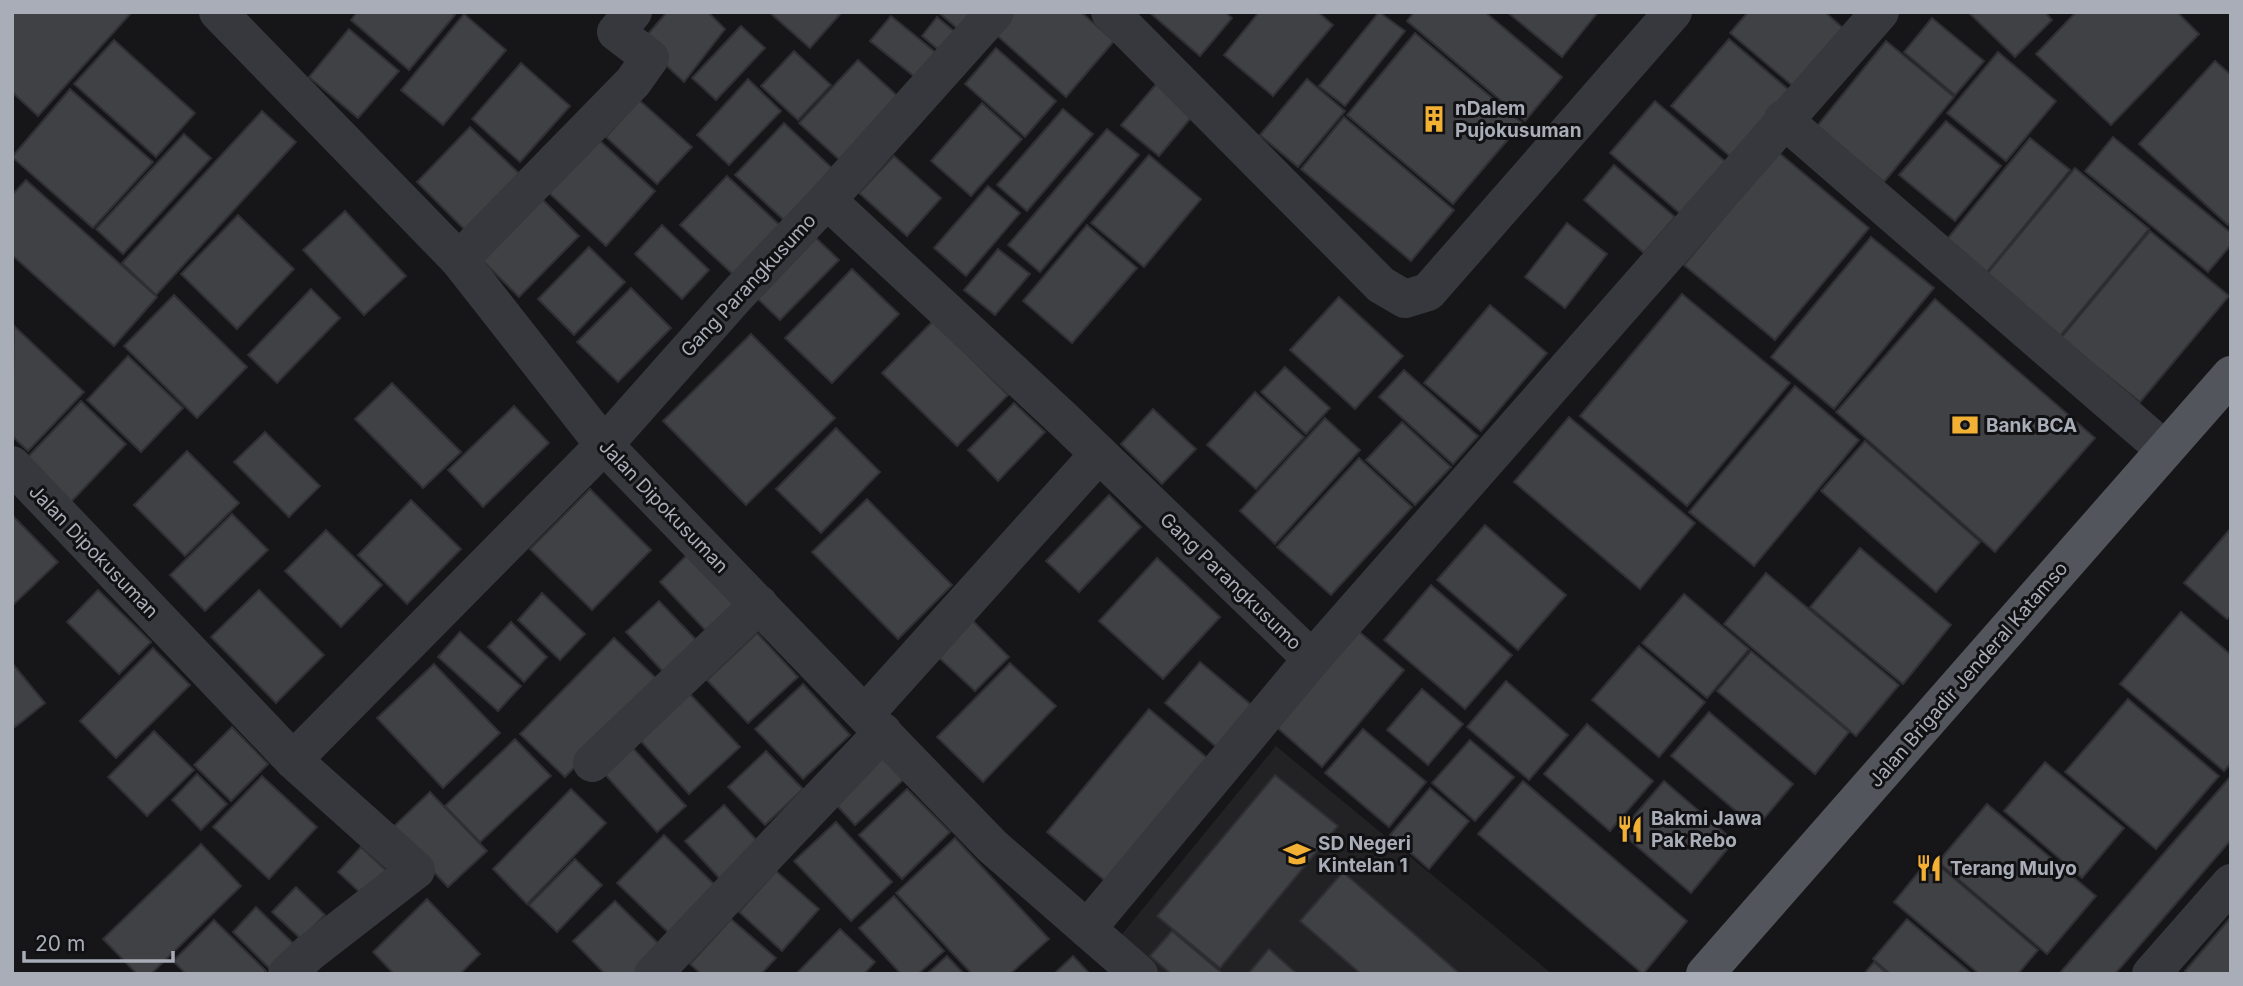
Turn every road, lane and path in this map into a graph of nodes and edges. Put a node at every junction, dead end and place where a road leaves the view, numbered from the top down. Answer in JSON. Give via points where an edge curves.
{"nodes":[{"id":1,"x":218,"y":12,"type":"edge"},
{"id":2,"x":633,"y":12,"type":"edge"},
{"id":3,"x":995,"y":12,"type":"edge"},
{"id":4,"x":1110,"y":12,"type":"edge"},
{"id":5,"x":1673,"y":12,"type":"edge"},
{"id":6,"x":1880,"y":12,"type":"edge"},
{"id":7,"x":1783,"y":119,"type":"junction"},
{"id":8,"x":827,"y":200,"type":"junction"},
{"id":9,"x":459,"y":260,"type":"junction"},
{"id":10,"x":2231,"y":375,"type":"edge"},
{"id":11,"x":604,"y":445,"type":"junction"},
{"id":12,"x":2165,"y":450,"type":"junction"},
{"id":13,"x":1099,"y":454,"type":"junction"},
{"id":14,"x":12,"y":465,"type":"edge"},
{"id":15,"x":759,"y":604,"type":"junction"},
{"id":16,"x":1312,"y":659,"type":"junction"},
{"id":17,"x":874,"y":723,"type":"junction"},
{"id":18,"x":293,"y":760,"type":"junction"},
{"id":19,"x":592,"y":763,"type":"dead end"},
{"id":20,"x":2231,"y":883,"type":"edge"},
{"id":21,"x":1087,"y":929,"type":"junction"},
{"id":22,"x":287,"y":974,"type":"edge"},
{"id":23,"x":653,"y":974,"type":"edge"},
{"id":24,"x":1139,"y":974,"type":"edge"},
{"id":25,"x":1705,"y":974,"type":"edge"},
{"id":26,"x":2151,"y":974,"type":"edge"}],
"edges":[{"from":1,"to":9,"type":"street","name":"Jalan Dipokusuman"},
{"from":2,"to":9,"type":"street","via":[[616,32],[650,58],[639,74]]},
{"from":3,"to":8,"type":"street"},
{"from":4,"to":5,"type":"street","via":[[1381,285],[1405,299],[1429,292]]},
{"from":6,"to":7,"type":"street"},
{"from":7,"to":12,"type":"street"},
{"from":7,"to":16,"type":"street"},
{"from":8,"to":11,"type":"street","name":"Gang Parangkusumo"},
{"from":8,"to":13,"type":"street","name":"Gang Parangkusumo"},
{"from":9,"to":11,"type":"street","name":"Jalan Dipokusuman"},
{"from":10,"to":12,"type":"main road","name":"Jalan Brigadir Jenderal Katamso"},
{"from":11,"to":15,"type":"street","name":"Jalan Dipokusuman"},
{"from":11,"to":18,"type":"street","name":"Gang Parangkusumo"},
{"from":12,"to":25,"type":"main road","name":"Jalan Brigadir Jenderal Katamso"},
{"from":13,"to":16,"type":"street","name":"Gang Parangkusumo"},
{"from":13,"to":17,"type":"street"},
{"from":14,"to":18,"type":"street","name":"Jalan Dipokusuman"},
{"from":15,"to":17,"type":"street","name":"Jalan Dipokusuman"},
{"from":15,"to":19,"type":"street"},
{"from":16,"to":21,"type":"street"},
{"from":17,"to":21,"type":"street","name":"Jalan Dipokusuman","via":[[992,846]]},
{"from":17,"to":23,"type":"street"},
{"from":18,"to":22,"type":"street","name":"Jalan Dipokusuman","via":[[416,870]]},
{"from":20,"to":26,"type":"street"},
{"from":21,"to":24,"type":"street","name":"Jalan Dipokusuman"}]}
